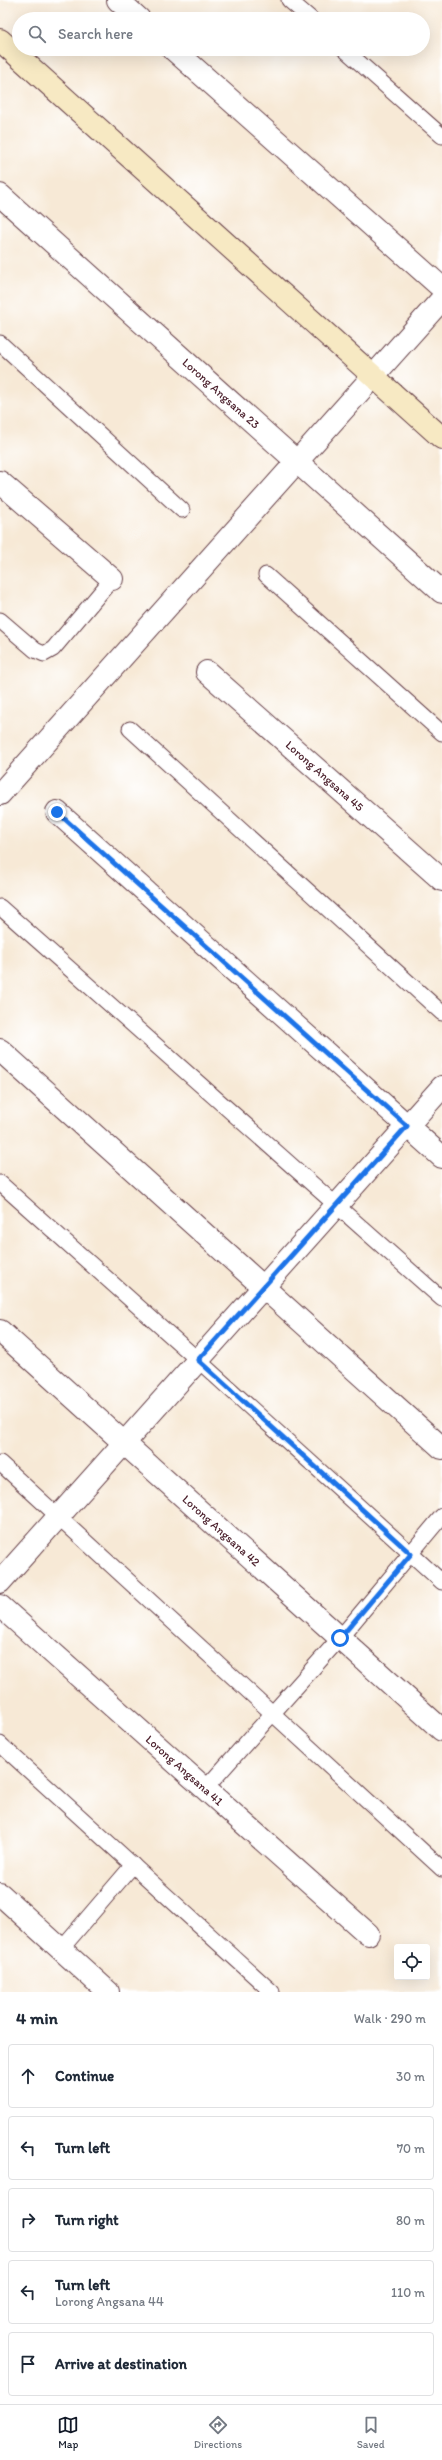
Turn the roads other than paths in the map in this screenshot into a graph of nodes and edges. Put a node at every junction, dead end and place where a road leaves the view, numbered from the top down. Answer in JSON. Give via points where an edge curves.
{"nodes":[{"id":1,"x":118,"y":0,"type":"edge"},
{"id":2,"x":290,"y":0,"type":"edge"},
{"id":3,"x":131,"y":12,"type":"edge"},
{"id":4,"x":303,"y":12,"type":"edge"},
{"id":5,"x":1,"y":42,"type":"edge"},
{"id":6,"x":12,"y":52,"type":"edge"},
{"id":7,"x":17,"y":56,"type":"edge"},
{"id":8,"x":181,"y":56,"type":"edge"},
{"id":9,"x":352,"y":56,"type":"edge"},
{"id":10,"x":442,"y":136,"type":"edge"},
{"id":11,"x":0,"y":195,"type":"edge"},
{"id":12,"x":442,"y":288,"type":"edge"},
{"id":13,"x":442,"y":299,"type":"edge"},
{"id":14,"x":0,"y":343,"type":"edge"},
{"id":15,"x":372,"y":377,"type":"junction"},
{"id":16,"x":442,"y":438,"type":"edge"},
{"id":17,"x":296,"y":461,"type":"junction"},
{"id":18,"x":0,"y":482,"type":"edge"},
{"id":19,"x":182,"y":510,"type":"dead end"},
{"id":20,"x":266,"y":575,"type":"dead end"},
{"id":21,"x":112,"y":579,"type":"joint"},
{"id":22,"x":442,"y":592,"type":"edge"},
{"id":23,"x":0,"y":620,"type":"edge"},
{"id":24,"x":206,"y":672,"type":"dead end"},
{"id":25,"x":130,"y":729,"type":"dead end"},
{"id":26,"x":442,"y":733,"type":"edge"},
{"id":27,"x":0,"y":794,"type":"edge"},
{"id":28,"x":57,"y":812,"type":"dead end"},
{"id":29,"x":442,"y":880,"type":"edge"},
{"id":30,"x":0,"y":907,"type":"edge"},
{"id":31,"x":442,"y":1013,"type":"edge"},
{"id":32,"x":0,"y":1050,"type":"edge"},
{"id":33,"x":442,"y":1087,"type":"edge"},
{"id":34,"x":407,"y":1126,"type":"junction"},
{"id":35,"x":442,"y":1157,"type":"edge"},
{"id":36,"x":0,"y":1183,"type":"edge"},
{"id":37,"x":337,"y":1205,"type":"junction"},
{"id":38,"x":264,"y":1286,"type":"junction"},
{"id":39,"x":442,"y":1299,"type":"edge"},
{"id":40,"x":0,"y":1331,"type":"edge"},
{"id":41,"x":198,"y":1360,"type":"junction"},
{"id":42,"x":125,"y":1442,"type":"junction"},
{"id":43,"x":442,"y":1448,"type":"edge"},
{"id":44,"x":0,"y":1464,"type":"edge"},
{"id":45,"x":59,"y":1516,"type":"junction"},
{"id":46,"x":442,"y":1516,"type":"edge"},
{"id":47,"x":411,"y":1554,"type":"junction"},
{"id":48,"x":0,"y":1582,"type":"edge"},
{"id":49,"x":442,"y":1582,"type":"edge"},
{"id":50,"x":0,"y":1606,"type":"edge"},
{"id":51,"x":340,"y":1638,"type":"junction"},
{"id":52,"x":273,"y":1713,"type":"junction"},
{"id":53,"x":442,"y":1730,"type":"edge"},
{"id":54,"x":0,"y":1744,"type":"edge"},
{"id":55,"x":205,"y":1789,"type":"junction"},
{"id":56,"x":133,"y":1866,"type":"junction"},
{"id":57,"x":442,"y":1869,"type":"edge"},
{"id":58,"x":2,"y":1901,"type":"edge"},
{"id":59,"x":368,"y":1934,"type":"dead end"},
{"id":60,"x":61,"y":1949,"type":"junction"},
{"id":61,"x":108,"y":1992,"type":"edge"},
{"id":62,"x":272,"y":1992,"type":"edge"}],
"edges":[{"from":1,"to":3,"type":"street"},
{"from":2,"to":4,"type":"lane"},
{"from":5,"to":6,"type":"street"},
{"from":7,"to":15,"type":"street"},
{"from":8,"to":12,"type":"street"},
{"from":9,"to":10,"type":"lane"},
{"from":11,"to":17,"type":"street","name":"Lorong Angsana 23"},
{"from":13,"to":15,"type":"street"},
{"from":14,"to":19,"type":"lane"},
{"from":15,"to":16,"type":"street"},
{"from":15,"to":17,"type":"street"},
{"from":17,"to":22,"type":"street","name":"Lorong Angsana 23"},
{"from":17,"to":27,"type":"street"},
{"from":18,"to":21,"type":"street"},
{"from":20,"to":26,"type":"lane"},
{"from":21,"to":23,"type":"lane","via":[[53,649],[44,654],[35,650]]},
{"from":24,"to":29,"type":"street","name":"Lorong Angsana 45"},
{"from":25,"to":31,"type":"lane"},
{"from":28,"to":34,"type":"street"},
{"from":30,"to":37,"type":"lane"},
{"from":32,"to":38,"type":"street"},
{"from":33,"to":34,"type":"street"},
{"from":34,"to":35,"type":"street"},
{"from":34,"to":37,"type":"street"},
{"from":36,"to":41,"type":"lane"},
{"from":37,"to":38,"type":"street"},
{"from":37,"to":39,"type":"lane"},
{"from":38,"to":41,"type":"street"},
{"from":38,"to":43,"type":"street"},
{"from":40,"to":42,"type":"street","name":"Lorong Angsana 42"},
{"from":41,"to":42,"type":"street"},
{"from":41,"to":47,"type":"lane"},
{"from":42,"to":45,"type":"street"},
{"from":42,"to":51,"type":"street","name":"Lorong Angsana 42"},
{"from":44,"to":45,"type":"lane"},
{"from":45,"to":48,"type":"street"},
{"from":45,"to":52,"type":"lane"},
{"from":46,"to":47,"type":"lane"},
{"from":47,"to":49,"type":"lane"},
{"from":47,"to":51,"type":"lane"},
{"from":50,"to":55,"type":"street","name":"Lorong Angsana 41"},
{"from":51,"to":52,"type":"lane"},
{"from":51,"to":53,"type":"street","name":"Lorong Angsana 42"},
{"from":52,"to":55,"type":"lane"},
{"from":52,"to":57,"type":"lane"},
{"from":54,"to":56,"type":"lane"},
{"from":55,"to":59,"type":"street","name":"Lorong Angsana 41"},
{"from":56,"to":60,"type":"lane"},
{"from":56,"to":62,"type":"lane"},
{"from":58,"to":60,"type":"street"},
{"from":60,"to":61,"type":"street"}]}
